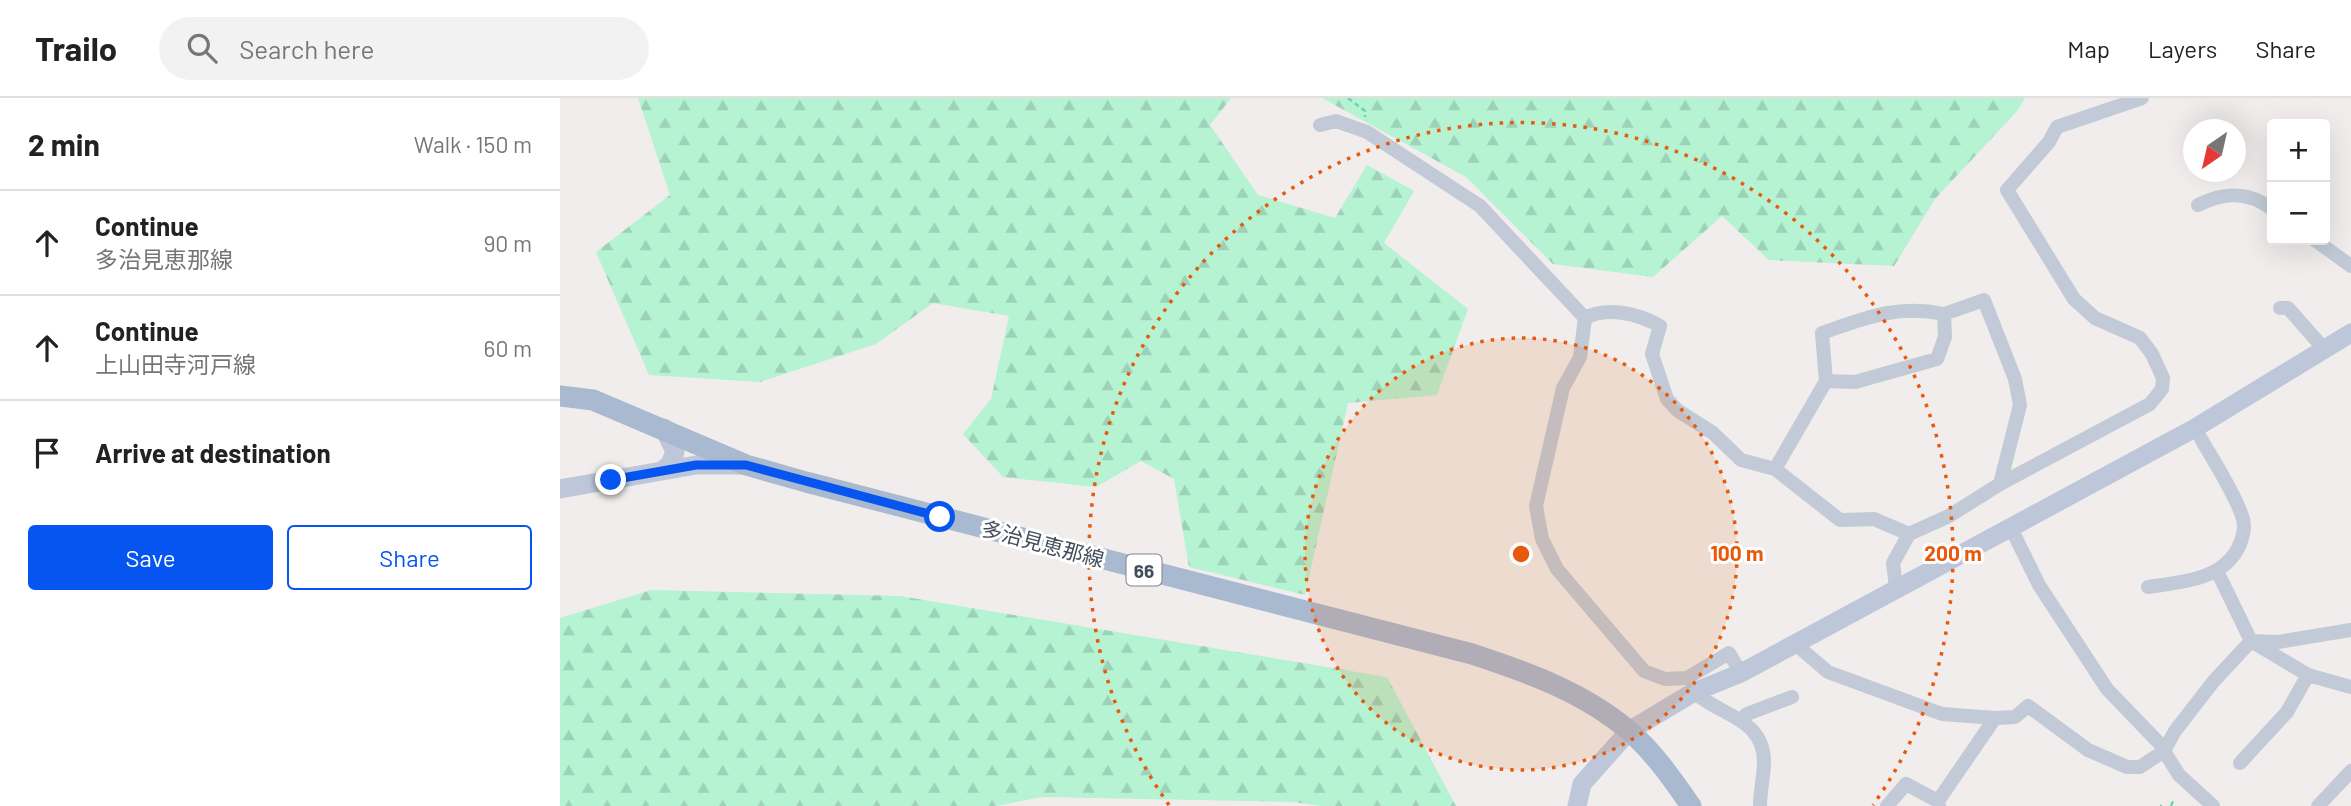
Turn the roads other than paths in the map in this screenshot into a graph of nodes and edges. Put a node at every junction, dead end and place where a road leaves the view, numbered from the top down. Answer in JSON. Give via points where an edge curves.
{"nodes":[{"id":1,"x":2142,"y":98,"type":"edge"},
{"id":2,"x":1320,"y":125,"type":"dead end"},
{"id":3,"x":2198,"y":205,"type":"dead end"},
{"id":4,"x":2267,"y":206,"type":"edge"},
{"id":5,"x":2322,"y":245,"type":"edge"},
{"id":6,"x":2351,"y":266,"type":"edge"},
{"id":7,"x":2280,"y":308,"type":"dead end"},
{"id":8,"x":1944,"y":314,"type":"junction"},
{"id":9,"x":1585,"y":318,"type":"junction"},
{"id":10,"x":2351,"y":333,"type":"edge"},
{"id":11,"x":2325,"y":349,"type":"junction"},
{"id":12,"x":1826,"y":381,"type":"junction"},
{"id":13,"x":560,"y":396,"type":"edge"},
{"id":14,"x":664,"y":428,"type":"junction"},
{"id":15,"x":2195,"y":428,"type":"junction"},
{"id":16,"x":746,"y":465,"type":"junction"},
{"id":17,"x":1775,"y":469,"type":"junction"},
{"id":18,"x":663,"y":470,"type":"junction"},
{"id":19,"x":2000,"y":484,"type":"junction"},
{"id":20,"x":560,"y":489,"type":"edge"},
{"id":21,"x":2011,"y":528,"type":"junction"},
{"id":22,"x":1909,"y":534,"type":"junction"},
{"id":23,"x":2217,"y":571,"type":"junction"},
{"id":24,"x":1896,"y":587,"type":"junction"},
{"id":25,"x":2148,"y":587,"type":"dead end"},
{"id":26,"x":2351,"y":630,"type":"edge"},
{"id":27,"x":2251,"y":641,"type":"junction"},
{"id":28,"x":1794,"y":643,"type":"junction"},
{"id":29,"x":1741,"y":673,"type":"junction"},
{"id":30,"x":2308,"y":675,"type":"junction"},
{"id":31,"x":2351,"y":687,"type":"edge"},
{"id":32,"x":1694,"y":692,"type":"junction"},
{"id":33,"x":1792,"y":697,"type":"dead end"},
{"id":34,"x":1995,"y":718,"type":"junction"},
{"id":35,"x":1741,"y":720,"type":"junction"},
{"id":36,"x":1629,"y":731,"type":"junction"},
{"id":37,"x":2164,"y":751,"type":"junction"},
{"id":38,"x":2240,"y":763,"type":"dead end"},
{"id":39,"x":2351,"y":771,"type":"edge"},
{"id":40,"x":1939,"y":803,"type":"edge"},
{"id":41,"x":1577,"y":806,"type":"edge"},
{"id":42,"x":1690,"y":806,"type":"edge"},
{"id":43,"x":1760,"y":806,"type":"edge"},
{"id":44,"x":1887,"y":806,"type":"edge"},
{"id":45,"x":2213,"y":806,"type":"edge"},
{"id":46,"x":2318,"y":806,"type":"edge"}],
"edges":[{"from":1,"to":19,"type":"street","via":[[2057,127],[2007,190],[2074,299],[2095,318],[2140,338],[2163,378],[2162,390],[2140,410]]},
{"from":2,"to":9,"type":"street","via":[[1336,121],[1364,131],[1480,206]]},
{"from":3,"to":4,"type":"street","via":[[2217,196],[2247,195]]},
{"from":5,"to":6,"type":"street"},
{"from":7,"to":11,"type":"street","via":[[2288,308]]},
{"from":8,"to":12,"type":"street","via":[[1945,337],[1937,359],[1855,382]]},
{"from":8,"to":12,"type":"street","via":[[1916,308],[1871,316],[1822,333]]},
{"from":8,"to":19,"type":"street","via":[[1984,300],[2015,379],[2020,405]]},
{"from":9,"to":17,"type":"street","via":[[1598,311],[1643,316],[1660,326],[1652,355],[1667,398],[1741,460]]},
{"from":9,"to":29,"type":"street","via":[[1580,357],[1563,388],[1536,506],[1542,539],[1558,569],[1644,671],[1665,679],[1687,678],[1729,653]]},
{"from":10,"to":11,"type":"street"},
{"from":11,"to":15,"type":"street"},
{"from":12,"to":17,"type":"street"},
{"from":13,"to":14,"type":"main road","name":"多治見恵那線","number":"66","via":[[593,400]]},
{"from":14,"to":16,"type":"main road","name":"多治見恵那線","number":"66"},
{"from":14,"to":18,"type":"street","via":[[675,452]]},
{"from":15,"to":21,"type":"street"},
{"from":15,"to":23,"type":"street","via":[[2242,514],[2245,533],[2236,552]]},
{"from":16,"to":18,"type":"street"},
{"from":16,"to":36,"type":"main road","name":"多治見恵那線","number":"66","via":[[1472,654],[1539,676]]},
{"from":17,"to":22,"type":"street","via":[[1840,520],[1874,519]]},
{"from":18,"to":20,"type":"street"},
{"from":19,"to":22,"type":"street","via":[[1950,516]]},
{"from":21,"to":24,"type":"street"},
{"from":21,"to":37,"type":"street","via":[[2039,585],[2089,663]]},
{"from":22,"to":24,"type":"street","via":[[1892,563]]},
{"from":23,"to":25,"type":"street","via":[[2192,581]]},
{"from":23,"to":27,"type":"street"},
{"from":24,"to":28,"type":"street"},
{"from":26,"to":27,"type":"street","via":[[2277,642]]},
{"from":27,"to":30,"type":"street"},
{"from":27,"to":37,"type":"street","via":[[2213,682]]},
{"from":28,"to":29,"type":"street"},
{"from":28,"to":34,"type":"street","via":[[1828,672],[1942,714]]},
{"from":29,"to":32,"type":"street"},
{"from":30,"to":31,"type":"street"},
{"from":30,"to":38,"type":"street","via":[[2287,712]]},
{"from":32,"to":35,"type":"street"},
{"from":32,"to":36,"type":"street"},
{"from":33,"to":35,"type":"street"},
{"from":34,"to":37,"type":"street","via":[[2015,717],[2028,706],[2088,750],[2127,767],[2140,768]]},
{"from":34,"to":40,"type":"street"},
{"from":35,"to":43,"type":"street","via":[[1762,743]]},
{"from":36,"to":41,"type":"street","via":[[1582,784]]},
{"from":36,"to":42,"type":"main road","name":"多治見恵那線","number":"66","via":[[1671,777]]},
{"from":37,"to":45,"type":"street","via":[[2179,775]]},
{"from":39,"to":46,"type":"street"},
{"from":40,"to":44,"type":"street","via":[[1906,784]]}]}
